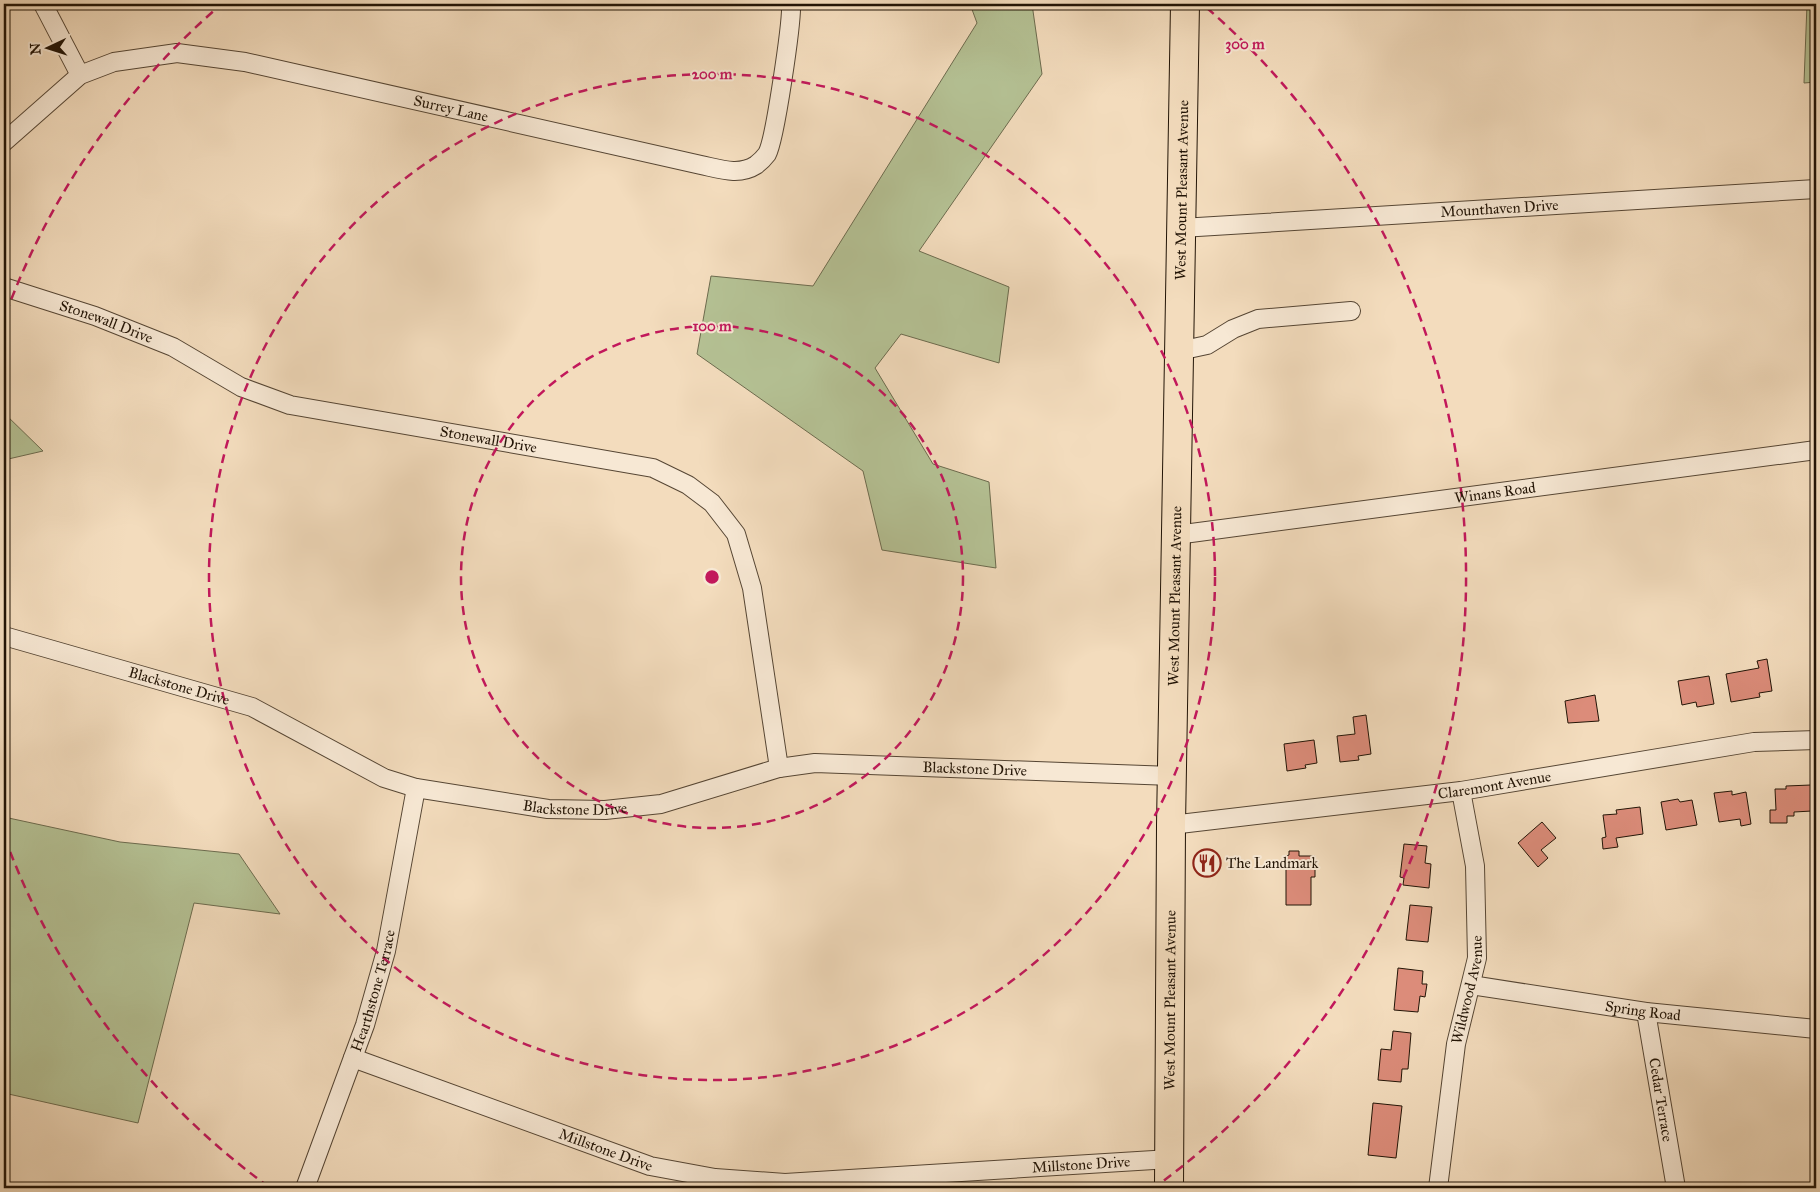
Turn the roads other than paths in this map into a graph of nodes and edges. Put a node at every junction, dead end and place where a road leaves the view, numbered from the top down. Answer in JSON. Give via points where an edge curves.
{"nodes":[{"id":1,"x":42,"y":4,"type":"edge"},
{"id":2,"x":791,"y":4,"type":"edge"},
{"id":3,"x":1185,"y":4,"type":"edge"},
{"id":4,"x":80,"y":75,"type":"junction"},
{"id":5,"x":4,"y":142,"type":"edge"},
{"id":6,"x":1816,"y":189,"type":"edge"},
{"id":7,"x":1181,"y":228,"type":"junction"},
{"id":8,"x":4,"y":287,"type":"edge"},
{"id":9,"x":1351,"y":310,"type":"dead end"},
{"id":10,"x":1179,"y":351,"type":"junction"},
{"id":11,"x":1816,"y":450,"type":"edge"},
{"id":12,"x":1176,"y":536,"type":"junction"},
{"id":13,"x":4,"y":636,"type":"edge"},
{"id":14,"x":1816,"y":740,"type":"edge"},
{"id":15,"x":779,"y":768,"type":"junction"},
{"id":16,"x":1172,"y":776,"type":"junction"},
{"id":17,"x":416,"y":788,"type":"junction"},
{"id":18,"x":1462,"y":791,"type":"junction"},
{"id":19,"x":1171,"y":825,"type":"junction"},
{"id":20,"x":1472,"y":985,"type":"junction"},
{"id":21,"x":1646,"y":1012,"type":"junction"},
{"id":22,"x":1816,"y":1029,"type":"edge"},
{"id":23,"x":353,"y":1058,"type":"junction"},
{"id":24,"x":1170,"y":1159,"type":"junction"},
{"id":25,"x":305,"y":1188,"type":"edge"},
{"id":26,"x":1169,"y":1188,"type":"edge"},
{"id":27,"x":1438,"y":1188,"type":"edge"},
{"id":28,"x":1676,"y":1188,"type":"edge"}],
"edges":[{"from":1,"to":4,"type":"street"},
{"from":2,"to":4,"type":"street","name":"Surrey Lane","via":[[775,121],[767,153],[758,164],[745,171],[728,171],[212,57],[178,53],[146,56],[114,62]]},
{"from":3,"to":7,"type":"main road","name":"West Mount Pleasant Avenue"},
{"from":4,"to":5,"type":"street","name":"Surrey Lane"},
{"from":6,"to":7,"type":"street","name":"Mounthaven Drive"},
{"from":7,"to":10,"type":"main road","name":"West Mount Pleasant Avenue"},
{"from":8,"to":15,"type":"street","name":"Stonewall Drive","via":[[95,316],[173,346],[241,387],[290,405],[653,468],[688,485],[712,503],[736,534],[752,588]]},
{"from":9,"to":10,"type":"street","via":[[1258,319],[1207,345]]},
{"from":10,"to":12,"type":"main road","name":"West Mount Pleasant Avenue"},
{"from":11,"to":12,"type":"street","name":"Winans Road"},
{"from":12,"to":16,"type":"main road","name":"West Mount Pleasant Avenue"},
{"from":13,"to":17,"type":"street","name":"Blackstone Drive","via":[[252,707],[384,778]]},
{"from":14,"to":18,"type":"street","name":"Claremont Avenue","via":[[1754,742]]},
{"from":15,"to":16,"type":"street","name":"Blackstone Drive","via":[[815,763]]},
{"from":15,"to":17,"type":"street","name":"Blackstone Drive","via":[[661,804],[605,810],[548,809]]},
{"from":16,"to":19,"type":"main road","name":"West Mount Pleasant Avenue"},
{"from":17,"to":23,"type":"street","name":"Hearthstone Terrace","via":[[386,951],[366,1025]]},
{"from":18,"to":19,"type":"street","name":"Claremont Avenue"},
{"from":18,"to":20,"type":"street","name":"Wildwood Avenue","via":[[1475,866],[1477,958]]},
{"from":19,"to":24,"type":"main road","name":"West Mount Pleasant Avenue"},
{"from":20,"to":21,"type":"street","name":"Spring Road"},
{"from":20,"to":27,"type":"street","name":"Wildwood Avenue","via":[[1456,1044]]},
{"from":21,"to":22,"type":"street","name":"Spring Road"},
{"from":21,"to":28,"type":"street","name":"Cedar Terrace"},
{"from":23,"to":24,"type":"street","name":"Millstone Drive","via":[[650,1166],[715,1178],[785,1183]]},
{"from":23,"to":25,"type":"street","name":"Hearthstone Terrace"},
{"from":24,"to":26,"type":"main road","name":"West Mount Pleasant Avenue"}]}
